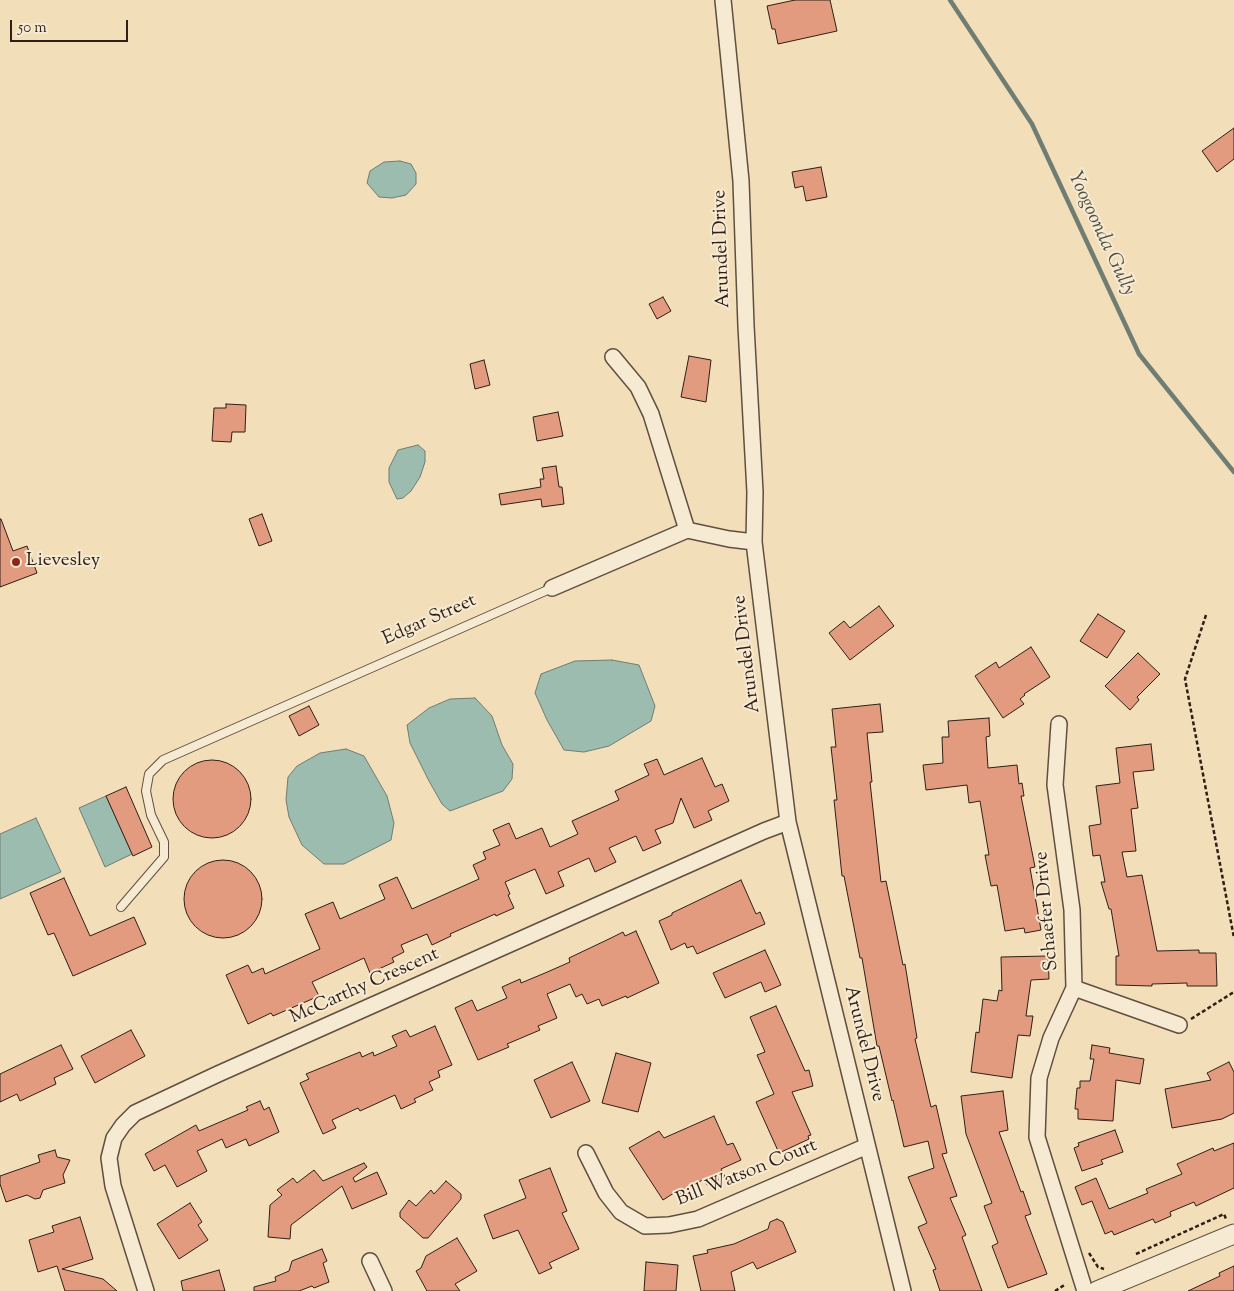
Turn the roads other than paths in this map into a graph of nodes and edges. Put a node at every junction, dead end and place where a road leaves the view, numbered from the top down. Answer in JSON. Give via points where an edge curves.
{"nodes":[{"id":1,"x":723,"y":0,"type":"edge"},
{"id":2,"x":613,"y":356,"type":"dead end"},
{"id":3,"x":687,"y":530,"type":"junction"},
{"id":4,"x":754,"y":542,"type":"junction"},
{"id":5,"x":552,"y":588,"type":"joint"},
{"id":6,"x":1059,"y":724,"type":"dead end"},
{"id":7,"x":788,"y":822,"type":"junction"},
{"id":8,"x":121,"y":906,"type":"dead end"},
{"id":9,"x":1074,"y":988,"type":"junction"},
{"id":10,"x":1179,"y":1025,"type":"dead end"},
{"id":11,"x":867,"y":1146,"type":"junction"},
{"id":12,"x":586,"y":1154,"type":"dead end"},
{"id":13,"x":1230,"y":1226,"type":"edge"},
{"id":14,"x":370,"y":1261,"type":"dead end"},
{"id":15,"x":146,"y":1291,"type":"edge"},
{"id":16,"x":384,"y":1291,"type":"edge"},
{"id":17,"x":903,"y":1291,"type":"edge"},
{"id":18,"x":1085,"y":1291,"type":"edge"},
{"id":19,"x":1097,"y":1291,"type":"edge"}],
"edges":[{"from":1,"to":4,"type":"street","name":"Arundel Drive","via":[[741,181],[755,492]]},
{"from":2,"to":3,"type":"street","via":[[638,387],[651,414]]},
{"from":3,"to":4,"type":"street"},
{"from":3,"to":5,"type":"street","name":"Edgar Street"},
{"from":4,"to":7,"type":"street","name":"Arundel Drive"},
{"from":5,"to":8,"type":"lane","name":"Edgar Street","via":[[163,760],[149,774],[146,791],[151,815],[164,842],[164,857]]},
{"from":6,"to":9,"type":"street","name":"Schaefer Drive","via":[[1055,785],[1072,910]]},
{"from":7,"to":11,"type":"street","name":"Arundel Drive"},
{"from":7,"to":15,"type":"street","name":"McCarthy Crescent","via":[[135,1113],[114,1138],[109,1158],[113,1186]]},
{"from":9,"to":10,"type":"street"},
{"from":9,"to":18,"type":"street","name":"Schaefer Drive","via":[[1051,1038],[1039,1078],[1037,1137]]},
{"from":11,"to":12,"type":"street","name":"Bill Watson Court","via":[[698,1219],[645,1226],[621,1212],[606,1193]]},
{"from":11,"to":17,"type":"street","name":"Arundel Drive"},
{"from":13,"to":19,"type":"street"},
{"from":14,"to":16,"type":"street"}]}
